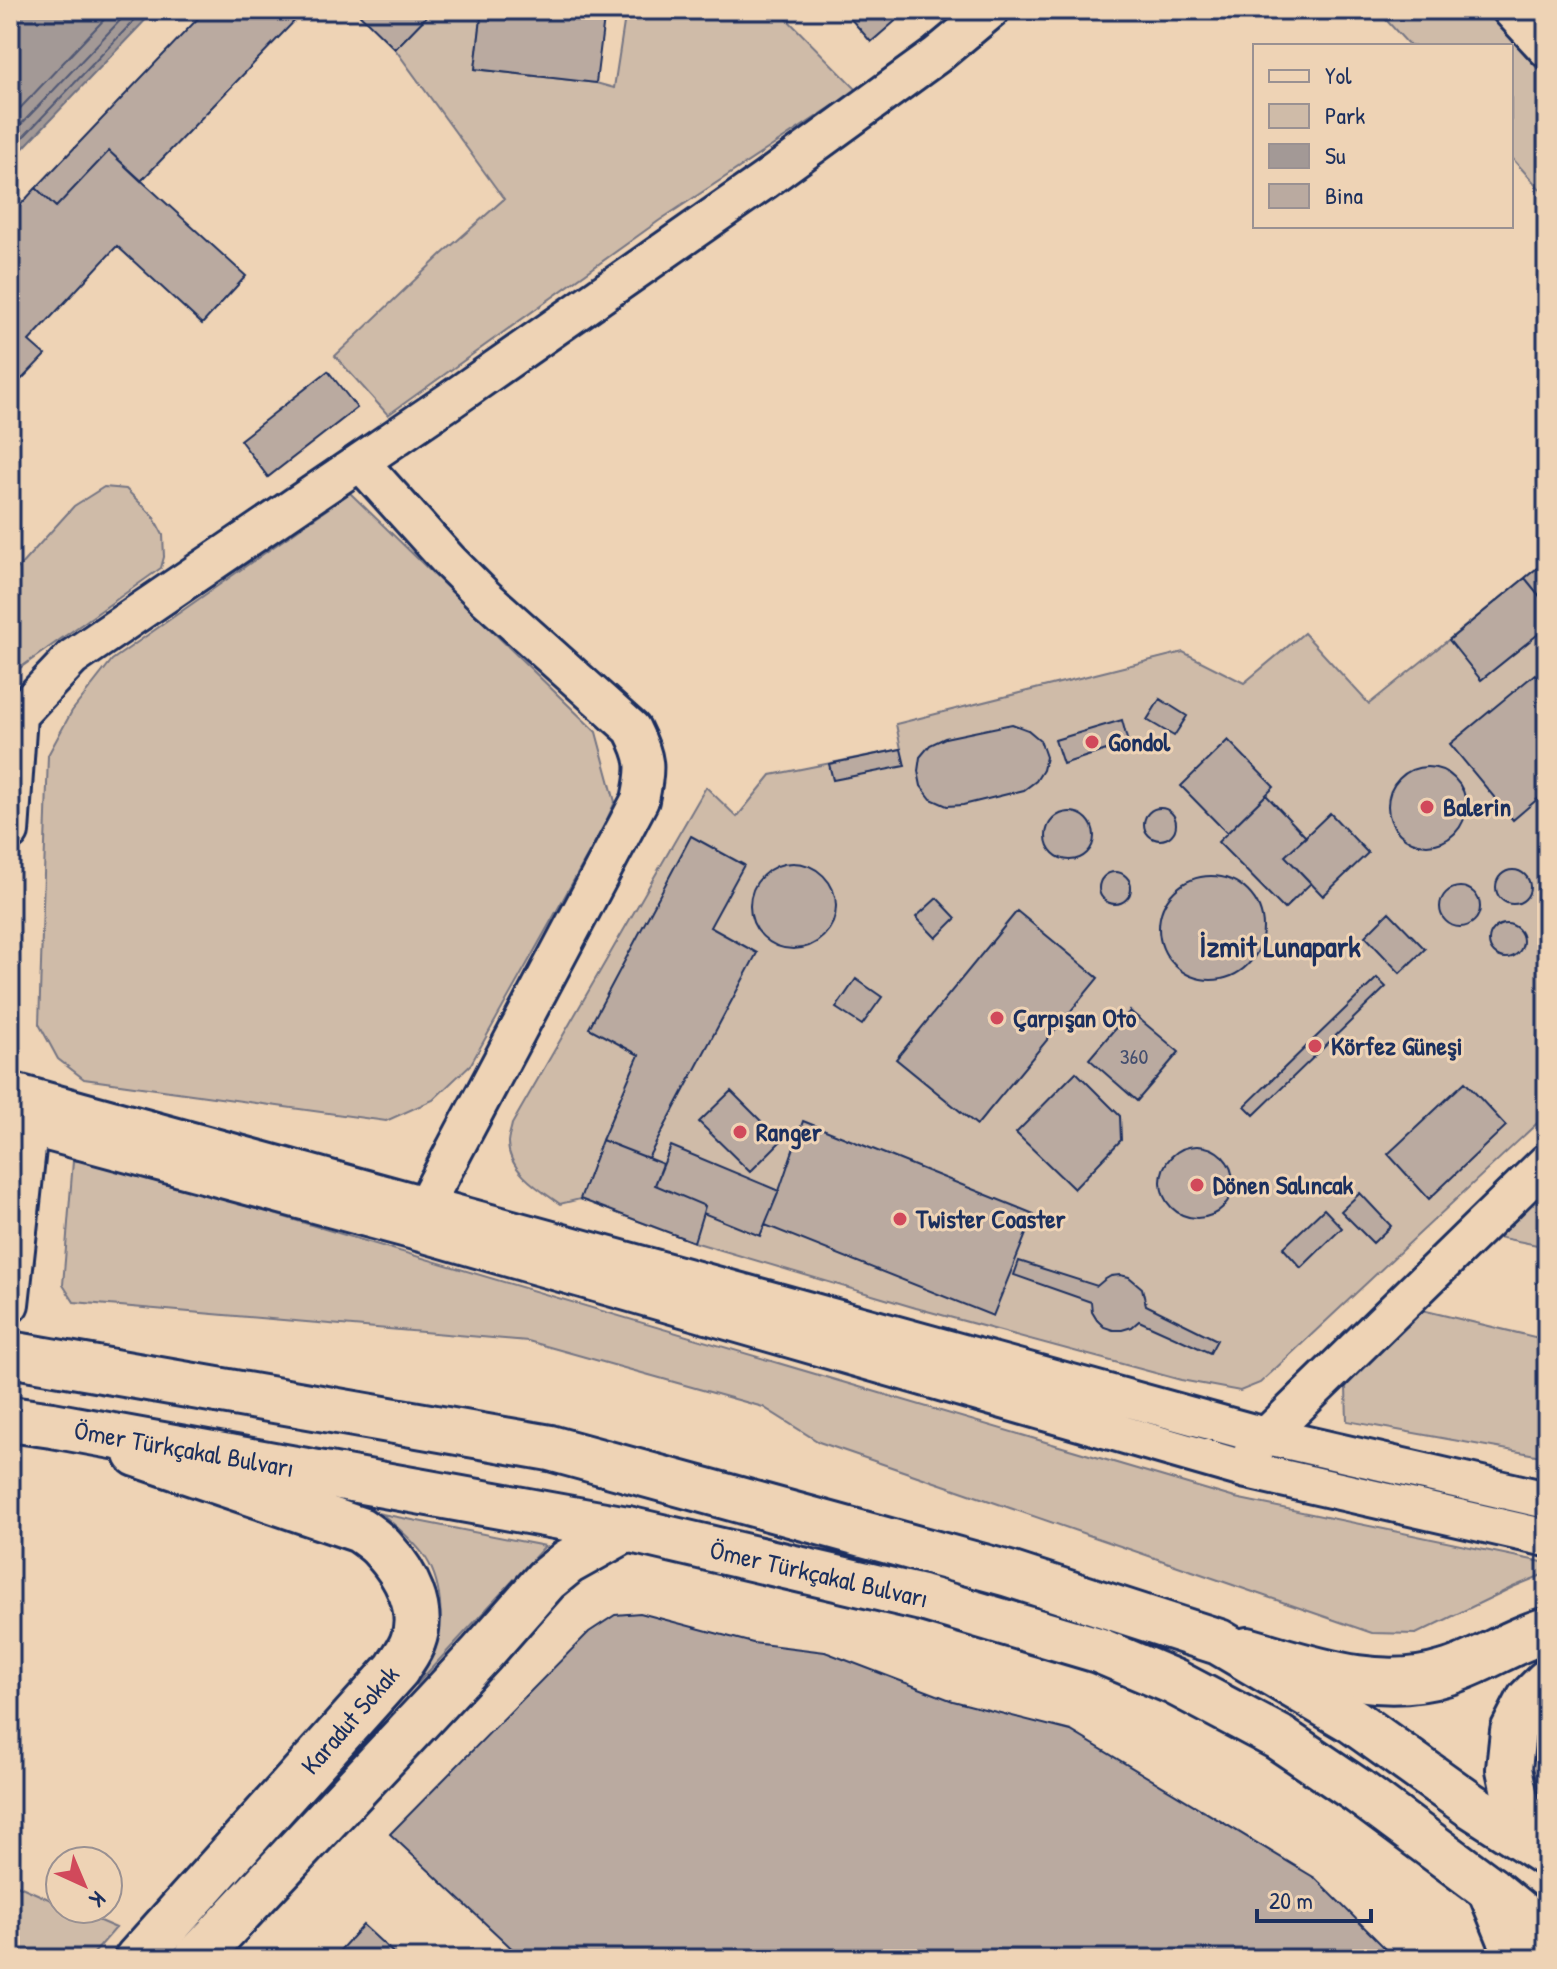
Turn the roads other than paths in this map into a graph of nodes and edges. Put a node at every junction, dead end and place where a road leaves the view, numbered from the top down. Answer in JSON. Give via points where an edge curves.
{"nodes":[{"id":1,"x":991,"y":10,"type":"edge"},
{"id":2,"x":1511,"y":10,"type":"edge"},
{"id":3,"x":1547,"y":49,"type":"edge"},
{"id":4,"x":360,"y":462,"type":"junction"},
{"id":5,"x":10,"y":832,"type":"edge"},
{"id":6,"x":18,"y":1101,"type":"edge"},
{"id":7,"x":1547,"y":1162,"type":"edge"},
{"id":8,"x":418,"y":1218,"type":"junction"},
{"id":9,"x":10,"y":1304,"type":"edge"},
{"id":10,"x":10,"y":1354,"type":"edge"},
{"id":11,"x":31,"y":1422,"type":"edge"},
{"id":12,"x":1268,"y":1435,"type":"junction"},
{"id":13,"x":1236,"y":1467,"type":"junction"},
{"id":14,"x":1547,"y":1500,"type":"edge"},
{"id":15,"x":627,"y":1529,"type":"junction"},
{"id":16,"x":1547,"y":1538,"type":"edge"},
{"id":17,"x":1547,"y":1630,"type":"edge"},
{"id":18,"x":1219,"y":1642,"type":"junction"},
{"id":19,"x":1547,"y":1682,"type":"edge"},
{"id":20,"x":1547,"y":1854,"type":"edge"},
{"id":21,"x":1490,"y":1889,"type":"junction"},
{"id":22,"x":1547,"y":1936,"type":"edge"},
{"id":23,"x":137,"y":1959,"type":"edge"},
{"id":24,"x":196,"y":1959,"type":"edge"},
{"id":25,"x":1514,"y":1959,"type":"edge"}],
"edges":[{"from":1,"to":4,"type":"street","via":[[764,181]]},
{"from":2,"to":3,"type":"street"},
{"from":4,"to":5,"type":"street","via":[[61,669],[18,715]]},
{"from":4,"to":8,"type":"street","via":[[485,597],[632,729],[644,752],[646,774],[640,800]]},
{"from":6,"to":8,"type":"street"},
{"from":6,"to":9,"type":"street"},
{"from":7,"to":12,"type":"street"},
{"from":8,"to":12,"type":"street"},
{"from":8,"to":13,"type":"street"},
{"from":10,"to":18,"type":"main road","name":"Ömer Türkçakal Bulvarı","via":[[550,1448],[1009,1574]]},
{"from":11,"to":15,"type":"main road","name":"Ömer Türkçakal Bulvarı"},
{"from":11,"to":23,"type":"main road","name":"Karadut Sokak","via":[[360,1530],[382,1547],[412,1594],[413,1641],[397,1669]]},
{"from":12,"to":13,"type":"street"},
{"from":12,"to":14,"type":"street"},
{"from":13,"to":16,"type":"street"},
{"from":15,"to":21,"type":"main road","name":"Ömer Türkçakal Bulvarı","via":[[936,1601],[1098,1650],[1174,1682],[1278,1737]]},
{"from":15,"to":24,"type":"main road","name":"Karadut Sokak","via":[[546,1580]]},
{"from":17,"to":18,"type":"main road","via":[[1474,1663],[1409,1681],[1327,1673]]},
{"from":18,"to":20,"type":"main road","name":"Ömer Türkçakal Bulvarı","via":[[1353,1721]]},
{"from":19,"to":20,"type":"main road","via":[[1529,1700],[1513,1731],[1509,1769],[1517,1806]]},
{"from":21,"to":22,"type":"main road","name":"Ömer Türkçakal Bulvarı"},
{"from":21,"to":25,"type":"main road"}]}
